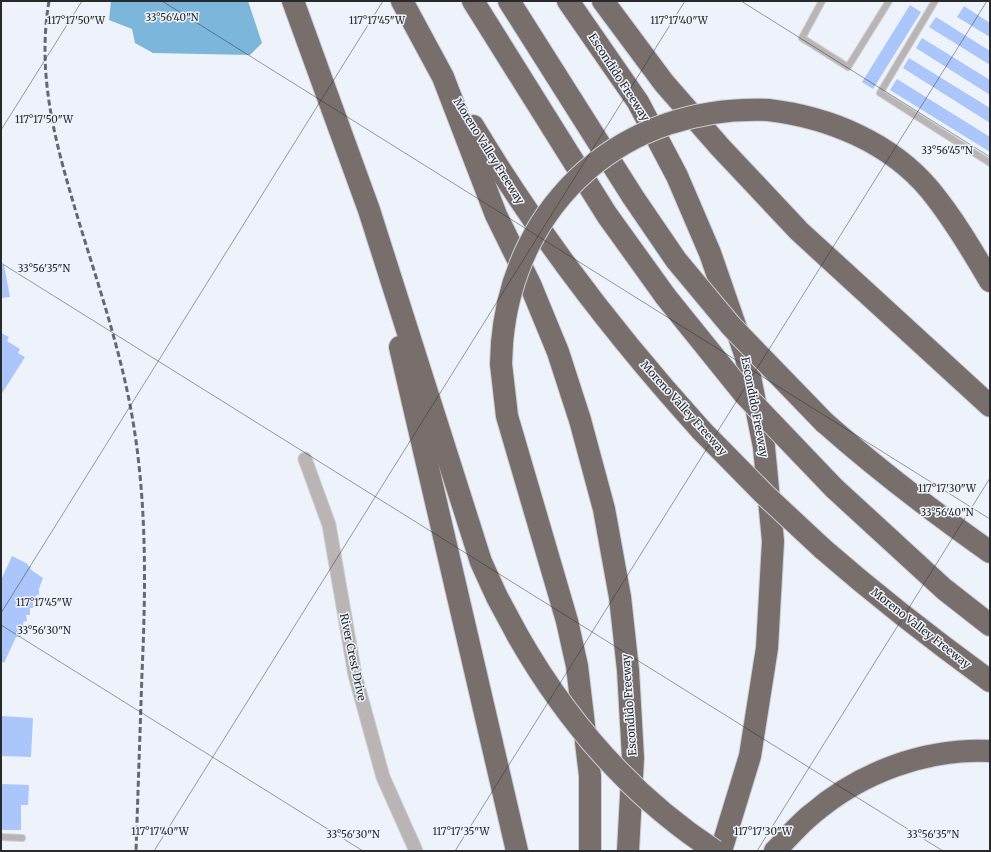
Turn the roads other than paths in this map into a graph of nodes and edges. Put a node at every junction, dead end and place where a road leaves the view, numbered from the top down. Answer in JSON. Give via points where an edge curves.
{"nodes":[{"id":1,"x":293,"y":1,"type":"edge"},
{"id":2,"x":402,"y":1,"type":"edge"},
{"id":3,"x":473,"y":1,"type":"edge"},
{"id":4,"x":508,"y":1,"type":"edge"},
{"id":5,"x":568,"y":1,"type":"edge"},
{"id":6,"x":603,"y":1,"type":"edge"},
{"id":7,"x":822,"y":1,"type":"edge"},
{"id":8,"x":889,"y":1,"type":"edge"},
{"id":9,"x":935,"y":1,"type":"edge"},
{"id":10,"x":443,"y":77,"type":"junction"},
{"id":11,"x":990,"y":163,"type":"edge"},
{"id":12,"x":369,"y":210,"type":"junction"},
{"id":13,"x":990,"y":281,"type":"edge"},
{"id":14,"x":990,"y":406,"type":"edge"},
{"id":15,"x":305,"y":459,"type":"dead end"},
{"id":16,"x":990,"y":552,"type":"edge"},
{"id":17,"x":990,"y":625,"type":"edge"},
{"id":18,"x":990,"y":681,"type":"edge"},
{"id":19,"x":990,"y":751,"type":"edge"},
{"id":20,"x":1,"y":837,"type":"edge"},
{"id":21,"x":22,"y":838,"type":"dead end"},
{"id":22,"x":416,"y":851,"type":"edge"},
{"id":23,"x":517,"y":851,"type":"edge"},
{"id":24,"x":590,"y":851,"type":"edge"},
{"id":25,"x":628,"y":851,"type":"edge"},
{"id":26,"x":715,"y":851,"type":"edge"},
{"id":27,"x":721,"y":851,"type":"edge"},
{"id":28,"x":775,"y":851,"type":"edge"}],
"edges":[{"from":1,"to":12,"type":"highway"},
{"from":2,"to":10,"type":"highway","name":"Escondido Freeway"},
{"from":3,"to":17,"type":"highway","bridge":true,"via":[[607,215],[666,297],[745,396],[834,488],[944,590]]},
{"from":4,"to":16,"type":"highway","bridge":true,"via":[[676,260],[730,326],[824,422],[937,515]]},
{"from":5,"to":27,"type":"highway","name":"Escondido Freeway","via":[[638,102],[677,176],[710,253],[746,357],[764,447],[772,541],[767,648],[750,756]]},
{"from":6,"to":14,"type":"highway","via":[[664,83],[799,231]]},
{"from":7,"to":8,"type":"lane","via":[[802,38],[848,67]]},
{"from":9,"to":11,"type":"lane","via":[[880,93]]},
{"from":10,"to":18,"type":"highway","name":"Moreno Valley Freeway","bridge":true,"via":[[544,236],[614,329],[702,430],[764,494],[823,549],[937,643]]},
{"from":10,"to":25,"type":"highway","name":"Escondido Freeway","via":[[496,215],[530,284],[558,352],[604,508],[620,597],[628,670],[633,758]]},
{"from":12,"to":23,"type":"highway"},
{"from":12,"to":26,"type":"highway","bridge":true,"via":[[479,555],[497,597],[518,636],[556,698],[611,764],[684,829]]},
{"from":13,"to":24,"type":"highway","bridge":true,"via":[[949,214],[929,188],[909,169],[858,135],[823,121],[791,113],[742,109],[712,112],[668,122],[610,152],[580,175],[553,206],[522,257],[504,319],[501,364],[507,416],[563,606],[577,666],[590,776]]},
{"from":15,"to":22,"type":"street","name":"River Crest Drive","via":[[329,525],[355,675],[382,777]]},
{"from":19,"to":28,"type":"highway","via":[[932,755],[867,777],[838,793],[811,814]]},
{"from":20,"to":21,"type":"lane"}]}
